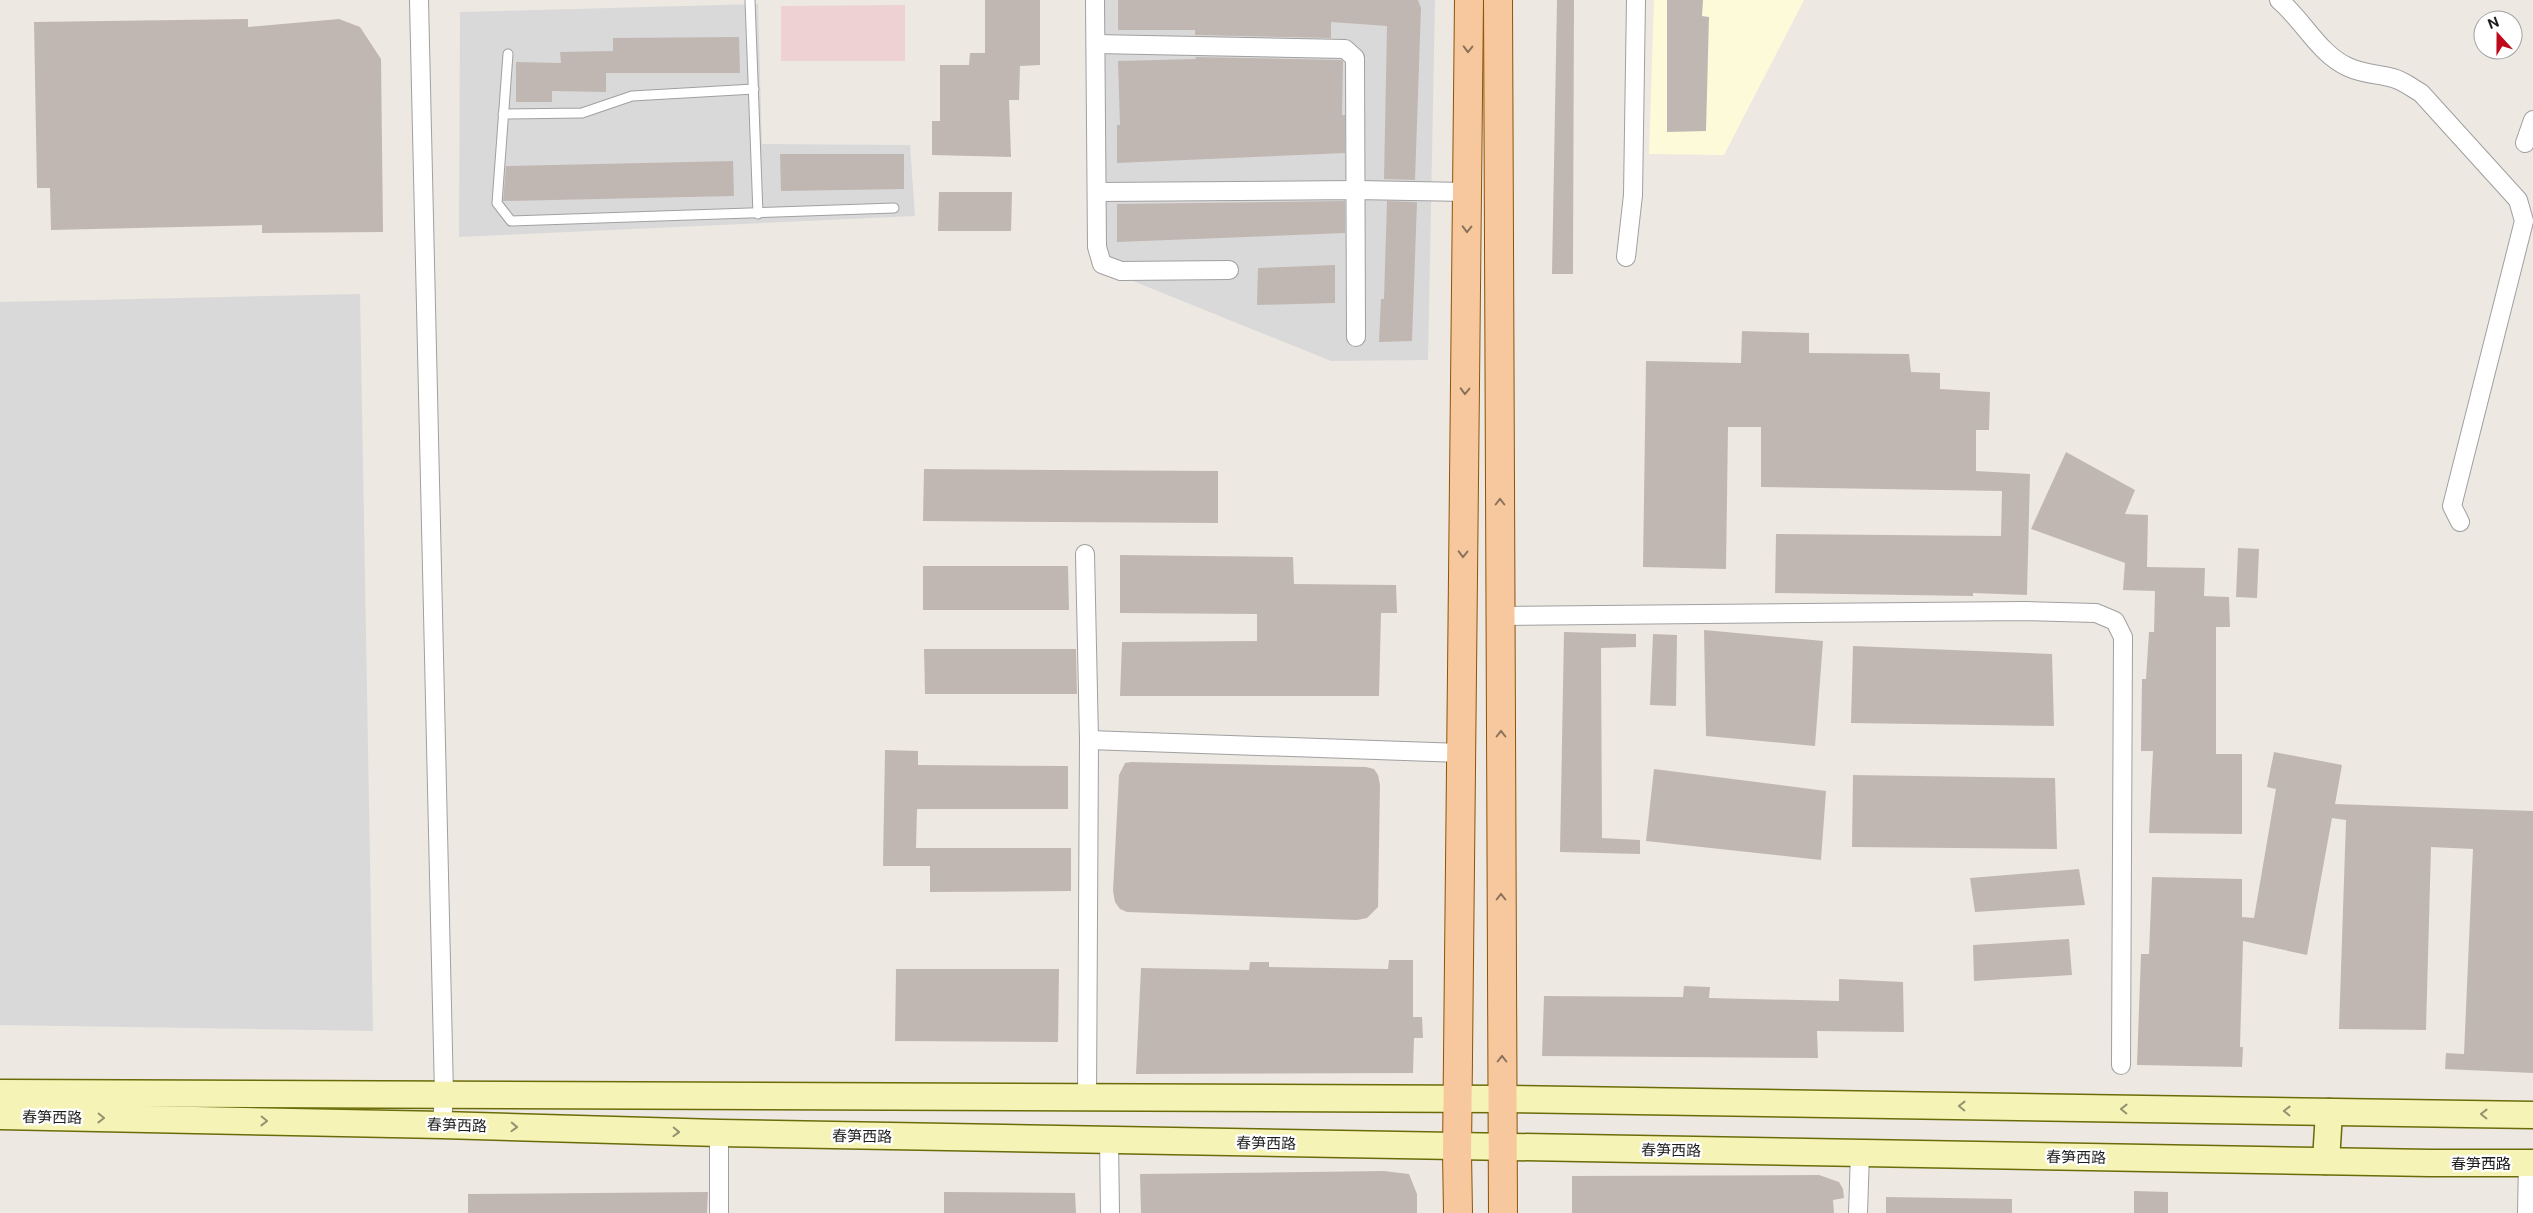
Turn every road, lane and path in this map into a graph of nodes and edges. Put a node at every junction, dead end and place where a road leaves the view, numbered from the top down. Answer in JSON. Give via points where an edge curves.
{"nodes":[{"id":1,"x":419,"y":0,"type":"edge"},
{"id":2,"x":750,"y":0,"type":"edge"},
{"id":3,"x":1095,"y":0,"type":"edge"},
{"id":4,"x":1469,"y":0,"type":"edge"},
{"id":5,"x":1498,"y":0,"type":"edge"},
{"id":6,"x":1636,"y":0,"type":"edge"},
{"id":7,"x":2279,"y":0,"type":"edge"},
{"id":8,"x":2295,"y":6,"type":"edge"},
{"id":9,"x":1096,"y":44,"type":"junction"},
{"id":10,"x":508,"y":54,"type":"dead end"},
{"id":11,"x":754,"y":89,"type":"junction"},
{"id":12,"x":503,"y":114,"type":"junction"},
{"id":13,"x":2533,"y":120,"type":"edge"},
{"id":14,"x":2525,"y":143,"type":"dead end"},
{"id":15,"x":1356,"y":190,"type":"junction"},
{"id":16,"x":1097,"y":192,"type":"junction"},
{"id":17,"x":1467,"y":192,"type":"junction"},
{"id":18,"x":894,"y":208,"type":"dead end"},
{"id":19,"x":758,"y":214,"type":"junction"},
{"id":20,"x":1626,"y":257,"type":"dead end"},
{"id":21,"x":1229,"y":270,"type":"dead end"},
{"id":22,"x":1356,"y":337,"type":"dead end"},
{"id":23,"x":2460,"y":522,"type":"dead end"},
{"id":24,"x":1085,"y":554,"type":"dead end"},
{"id":25,"x":1500,"y":616,"type":"junction"},
{"id":26,"x":1090,"y":740,"type":"junction"},
{"id":27,"x":1461,"y":753,"type":"junction"},
{"id":28,"x":2121,"y":1065,"type":"dead end"},
{"id":29,"x":0,"y":1094,"type":"edge"},
{"id":30,"x":444,"y":1094,"type":"junction"},
{"id":31,"x":1087,"y":1098,"type":"junction"},
{"id":32,"x":1502,"y":1099,"type":"junction"},
{"id":33,"x":1457,"y":1100,"type":"junction"},
{"id":34,"x":2329,"y":1112,"type":"junction"},
{"id":35,"x":2533,"y":1115,"type":"edge"},
{"id":36,"x":0,"y":1116,"type":"edge"},
{"id":37,"x":442,"y":1125,"type":"junction"},
{"id":38,"x":719,"y":1133,"type":"junction"},
{"id":39,"x":1108,"y":1140,"type":"junction"},
{"id":40,"x":1457,"y":1146,"type":"junction"},
{"id":41,"x":1502,"y":1147,"type":"junction"},
{"id":42,"x":1860,"y":1153,"type":"junction"},
{"id":43,"x":2326,"y":1161,"type":"junction"},
{"id":44,"x":2531,"y":1163,"type":"edge"},
{"id":45,"x":719,"y":1213,"type":"edge"},
{"id":46,"x":1110,"y":1213,"type":"edge"},
{"id":47,"x":1458,"y":1213,"type":"edge"},
{"id":48,"x":1503,"y":1213,"type":"edge"},
{"id":49,"x":1858,"y":1213,"type":"edge"},
{"id":50,"x":2527,"y":1213,"type":"edge"}],
"edges":[{"from":1,"to":30,"type":"street"},
{"from":2,"to":11,"type":"lane"},
{"from":3,"to":9,"type":"street"},
{"from":4,"to":17,"type":"main road","one_way":true},
{"from":25,"to":5,"type":"main road","one_way":true},
{"from":6,"to":20,"type":"street","via":[[1633,195]]},
{"from":7,"to":8,"type":"street"},
{"from":8,"to":23,"type":"street","via":[[2324,50],[2347,67],[2402,81],[2421,93],[2518,200],[2524,221],[2452,506]]},
{"from":9,"to":15,"type":"street","via":[[1345,49],[1356,58]]},
{"from":9,"to":16,"type":"street"},
{"from":10,"to":12,"type":"lane"},
{"from":11,"to":12,"type":"lane","via":[[632,96],[582,113]]},
{"from":11,"to":19,"type":"lane"},
{"from":12,"to":19,"type":"lane","via":[[497,202],[512,221]]},
{"from":13,"to":14,"type":"street"},
{"from":15,"to":16,"type":"street"},
{"from":15,"to":17,"type":"street"},
{"from":15,"to":22,"type":"street"},
{"from":16,"to":21,"type":"street","via":[[1098,247],[1102,264],[1120,271]]},
{"from":17,"to":27,"type":"main road","one_way":true},
{"from":18,"to":19,"type":"lane"},
{"from":24,"to":26,"type":"street"},
{"from":25,"to":28,"type":"street","via":[[2025,611],[2096,613],[2115,622],[2123,637]]},
{"from":32,"to":25,"type":"main road","one_way":true},
{"from":26,"to":27,"type":"street"},
{"from":26,"to":31,"type":"street"},
{"from":27,"to":33,"type":"main road"},
{"from":29,"to":30,"type":"main road","name":"春笋西路"},
{"from":30,"to":31,"type":"main road","name":"春笋西路"},
{"from":30,"to":37,"type":"street"},
{"from":31,"to":33,"type":"main road","name":"春笋西路"},
{"from":32,"to":33,"type":"main road","name":"春笋西路"},
{"from":34,"to":32,"type":"main road","name":"春笋西路","one_way":true},
{"from":32,"to":41,"type":"main road"},
{"from":33,"to":40,"type":"main road"},
{"from":35,"to":34,"type":"main road","name":"春笋西路","one_way":true},
{"from":34,"to":43,"type":"main road"},
{"from":36,"to":37,"type":"main road","name":"春笋西路","one_way":true},
{"from":37,"to":38,"type":"main road","name":"春笋西路","one_way":true},
{"from":38,"to":39,"type":"main road","name":"春笋西路"},
{"from":38,"to":45,"type":"street"},
{"from":39,"to":40,"type":"main road","name":"春笋西路"},
{"from":39,"to":46,"type":"street"},
{"from":40,"to":41,"type":"main road","name":"春笋西路"},
{"from":40,"to":47,"type":"main road"},
{"from":41,"to":42,"type":"main road","name":"春笋西路"},
{"from":41,"to":48,"type":"main road"},
{"from":42,"to":43,"type":"main road","name":"春笋西路"},
{"from":42,"to":49,"type":"street"},
{"from":43,"to":44,"type":"main road","name":"春笋西路"},
{"from":44,"to":50,"type":"street"}]}
